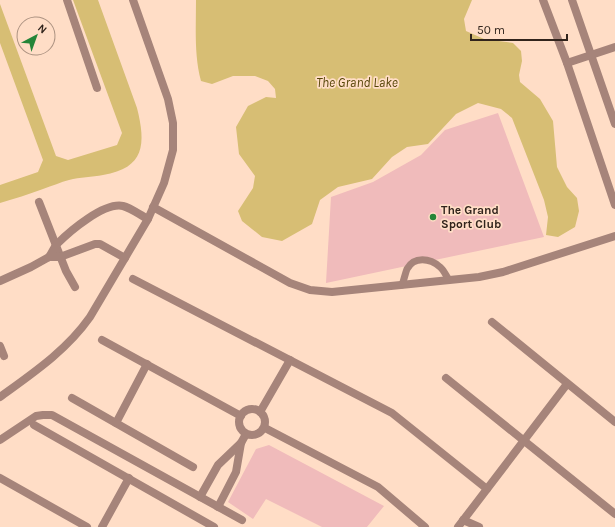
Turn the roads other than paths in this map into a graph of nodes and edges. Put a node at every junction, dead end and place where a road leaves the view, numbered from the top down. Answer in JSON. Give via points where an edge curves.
{"nodes":[{"id":1,"x":67,"y":0,"type":"edge"},
{"id":2,"x":134,"y":0,"type":"edge"},
{"id":3,"x":544,"y":0,"type":"edge"},
{"id":4,"x":572,"y":0,"type":"edge"},
{"id":5,"x":615,"y":47,"type":"edge"},
{"id":6,"x":592,"y":55,"type":"junction"},
{"id":7,"x":567,"y":62,"type":"junction"},
{"id":8,"x":97,"y":88,"type":"dead end"},
{"id":9,"x":615,"y":124,"type":"edge"},
{"id":10,"x":39,"y":202,"type":"dead end"},
{"id":11,"x":615,"y":205,"type":"edge"},
{"id":12,"x":153,"y":207,"type":"junction"},
{"id":13,"x":148,"y":219,"type":"junction"},
{"id":14,"x":615,"y":236,"type":"edge"},
{"id":15,"x":56,"y":245,"type":"junction"},
{"id":16,"x":49,"y":257,"type":"junction"},
{"id":17,"x":60,"y":257,"type":"junction"},
{"id":18,"x":125,"y":258,"type":"junction"},
{"id":19,"x":133,"y":279,"type":"dead end"},
{"id":20,"x":449,"y":280,"type":"junction"},
{"id":21,"x":0,"y":281,"type":"edge"},
{"id":22,"x":402,"y":285,"type":"junction"},
{"id":23,"x":75,"y":287,"type":"dead end"},
{"id":24,"x":492,"y":322,"type":"dead end"},
{"id":25,"x":102,"y":340,"type":"dead end"},
{"id":26,"x":0,"y":346,"type":"edge"},
{"id":27,"x":4,"y":356,"type":"dead end"},
{"id":28,"x":290,"y":360,"type":"junction"},
{"id":29,"x":146,"y":364,"type":"junction"},
{"id":30,"x":446,"y":378,"type":"dead end"},
{"id":31,"x":567,"y":384,"type":"junction"},
{"id":32,"x":0,"y":397,"type":"edge"},
{"id":33,"x":72,"y":398,"type":"dead end"},
{"id":34,"x":260,"y":412,"type":"junction"},
{"id":35,"x":241,"y":416,"type":"junction"},
{"id":36,"x":615,"y":422,"type":"edge"},
{"id":37,"x":116,"y":423,"type":"junction"},
{"id":38,"x":34,"y":425,"type":"dead end"},
{"id":39,"x":265,"y":428,"type":"junction"},
{"id":40,"x":246,"y":434,"type":"junction"},
{"id":41,"x":0,"y":440,"type":"edge"},
{"id":42,"x":524,"y":441,"type":"junction"},
{"id":43,"x":241,"y":443,"type":"junction"},
{"id":44,"x":193,"y":467,"type":"dead end"},
{"id":45,"x":0,"y":478,"type":"edge"},
{"id":46,"x":129,"y":478,"type":"junction"},
{"id":47,"x":487,"y":489,"type":"junction"},
{"id":48,"x":200,"y":496,"type":"junction"},
{"id":49,"x":218,"y":507,"type":"junction"},
{"id":50,"x":615,"y":514,"type":"edge"},
{"id":51,"x":242,"y":520,"type":"dead end"},
{"id":52,"x":463,"y":520,"type":"junction"},
{"id":53,"x":87,"y":527,"type":"edge"},
{"id":54,"x":102,"y":527,"type":"edge"},
{"id":55,"x":214,"y":527,"type":"edge"},
{"id":56,"x":425,"y":527,"type":"edge"},
{"id":57,"x":458,"y":527,"type":"edge"},
{"id":58,"x":479,"y":527,"type":"edge"}],
"edges":[{"from":1,"to":8,"type":"street"},
{"from":2,"to":12,"type":"street","via":[[168,99],[173,123],[173,150],[169,167]]},
{"from":3,"to":7,"type":"street"},
{"from":4,"to":6,"type":"street"},
{"from":5,"to":6,"type":"street"},
{"from":6,"to":7,"type":"street"},
{"from":6,"to":9,"type":"street"},
{"from":7,"to":11,"type":"street"},
{"from":10,"to":15,"type":"street"},
{"from":12,"to":13,"type":"street"},
{"from":12,"to":22,"type":"street","via":[[290,283],[310,290],[332,292]]},
{"from":13,"to":15,"type":"street","via":[[122,206],[107,208],[87,219]]},
{"from":13,"to":18,"type":"street"},
{"from":14,"to":20,"type":"street","via":[[502,272]]},
{"from":15,"to":16,"type":"street"},
{"from":15,"to":17,"type":"street"},
{"from":16,"to":17,"type":"street"},
{"from":16,"to":21,"type":"street"},
{"from":17,"to":18,"type":"street","via":[[100,244]]},
{"from":17,"to":23,"type":"street"},
{"from":18,"to":32,"type":"street","via":[[80,331],[60,352]]},
{"from":19,"to":28,"type":"street"},
{"from":20,"to":22,"type":"street"},
{"from":20,"to":22,"type":"lane","via":[[440,267],[429,260],[420,259],[407,268]]},
{"from":24,"to":31,"type":"street"},
{"from":25,"to":29,"type":"street"},
{"from":26,"to":27,"type":"street"},
{"from":28,"to":34,"type":"street"},
{"from":28,"to":47,"type":"street","via":[[396,415]]},
{"from":29,"to":35,"type":"street"},
{"from":29,"to":37,"type":"street"},
{"from":30,"to":42,"type":"street"},
{"from":31,"to":36,"type":"street"},
{"from":31,"to":42,"type":"street"},
{"from":33,"to":37,"type":"street"},
{"from":34,"to":35,"type":"street","via":[[252,409]]},
{"from":34,"to":39,"type":"street","via":[[265,419]]},
{"from":35,"to":40,"type":"street","via":[[240,427]]},
{"from":37,"to":44,"type":"street"},
{"from":38,"to":46,"type":"street"},
{"from":39,"to":40,"type":"street","via":[[258,434]]},
{"from":39,"to":56,"type":"street","via":[[378,487]]},
{"from":40,"to":43,"type":"street"},
{"from":41,"to":48,"type":"street","via":[[36,416],[52,415]]},
{"from":42,"to":47,"type":"street"},
{"from":42,"to":50,"type":"street"},
{"from":43,"to":48,"type":"street","via":[[218,465]]},
{"from":43,"to":49,"type":"street","via":[[236,472]]},
{"from":45,"to":53,"type":"street"},
{"from":46,"to":54,"type":"street"},
{"from":46,"to":55,"type":"street"},
{"from":47,"to":52,"type":"street"},
{"from":48,"to":49,"type":"street"},
{"from":49,"to":51,"type":"street"},
{"from":52,"to":57,"type":"street"},
{"from":52,"to":58,"type":"street"}]}
